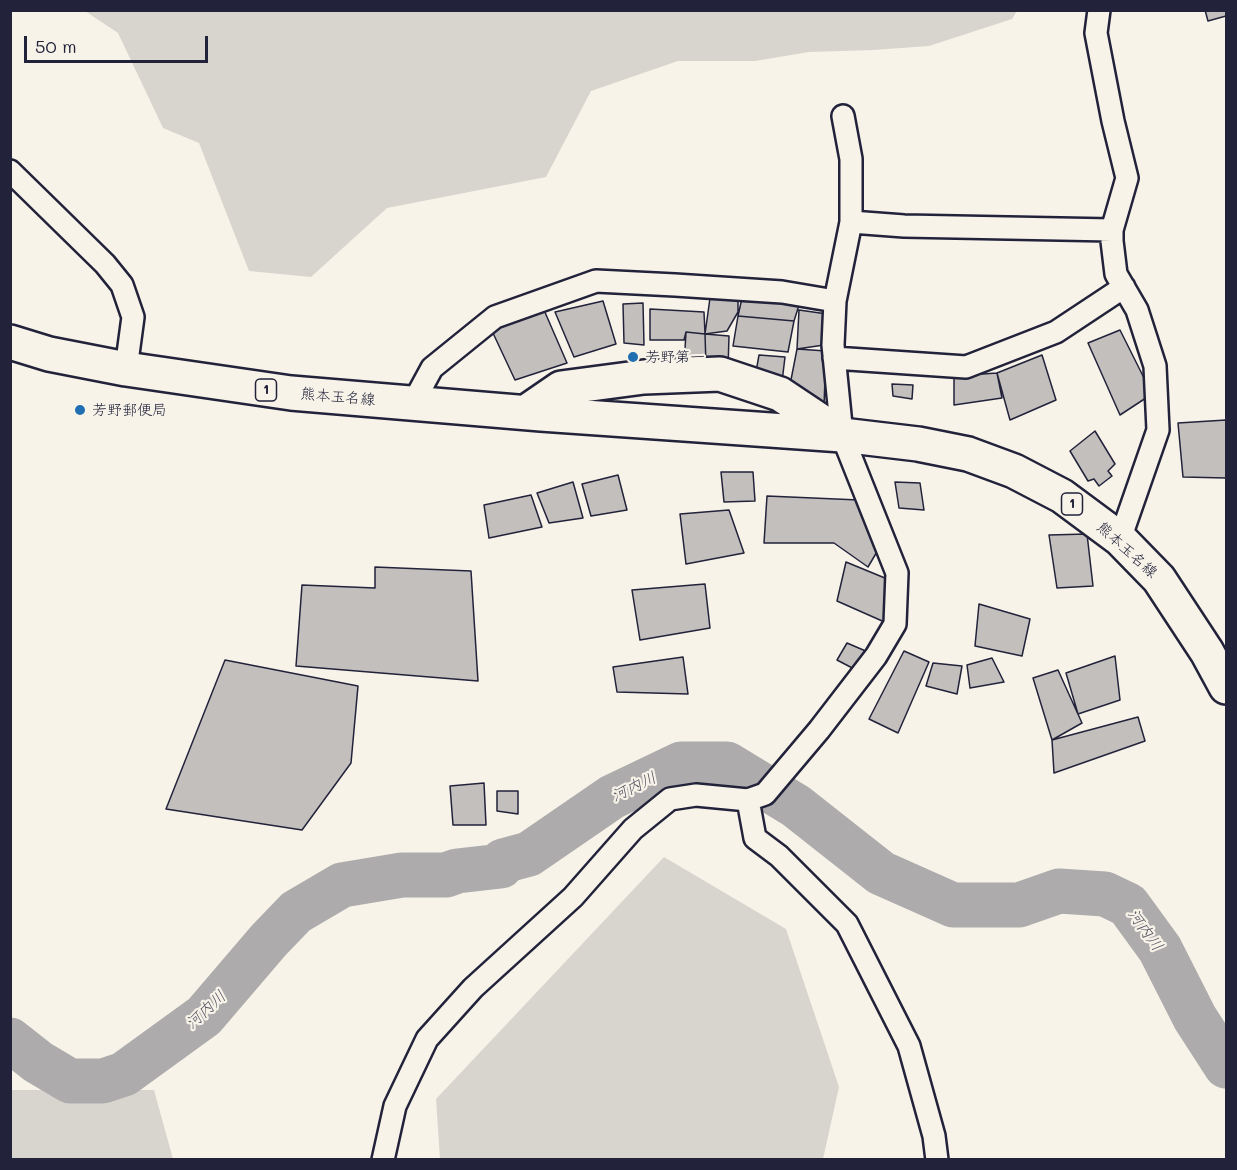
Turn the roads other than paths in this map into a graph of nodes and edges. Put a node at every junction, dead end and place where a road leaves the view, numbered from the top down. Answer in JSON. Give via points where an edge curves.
{"nodes":[{"id":1,"x":1099,"y":10,"type":"edge"},
{"id":2,"x":843,"y":116,"type":"dead end"},
{"id":3,"x":10,"y":171,"type":"edge"},
{"id":4,"x":851,"y":222,"type":"junction"},
{"id":5,"x":1112,"y":230,"type":"junction"},
{"id":6,"x":1124,"y":287,"type":"junction"},
{"id":7,"x":835,"y":301,"type":"junction"},
{"id":8,"x":10,"y":342,"type":"edge"},
{"id":9,"x":834,"y":358,"type":"junction"},
{"id":10,"x":126,"y":369,"type":"junction"},
{"id":11,"x":413,"y":403,"type":"junction"},
{"id":12,"x":526,"y":412,"type":"junction"},
{"id":13,"x":842,"y":435,"type":"junction"},
{"id":14,"x":1120,"y":539,"type":"junction"},
{"id":15,"x":1227,"y":687,"type":"edge"},
{"id":16,"x":748,"y":800,"type":"junction"},
{"id":17,"x":383,"y":1160,"type":"edge"},
{"id":18,"x":937,"y":1160,"type":"edge"}],
"edges":[{"from":1,"to":5,"type":"street","via":[[1096,33],[1127,178]]},
{"from":2,"to":4,"type":"street","via":[[851,159]]},
{"from":3,"to":10,"type":"street","via":[[122,285],[132,317]]},
{"from":4,"to":5,"type":"street"},
{"from":4,"to":7,"type":"street"},
{"from":5,"to":6,"type":"street","via":[[1116,273]]},
{"from":6,"to":9,"type":"street","via":[[1056,332],[966,367]]},
{"from":6,"to":14,"type":"street","via":[[1137,310],[1155,366],[1158,430]]},
{"from":7,"to":9,"type":"street"},
{"from":7,"to":11,"type":"street","via":[[782,292],[596,281],[495,317],[432,368]]},
{"from":8,"to":10,"type":"main road","name":"熊本玉名線","number":"1"},
{"from":9,"to":13,"type":"street"},
{"from":10,"to":11,"type":"main road","name":"熊本玉名線","number":"1","via":[[291,393]]},
{"from":11,"to":12,"type":"main road","name":"熊本玉名線","number":"1"},
{"from":12,"to":13,"type":"main road","name":"熊本玉名線","number":"1"},
{"from":12,"to":13,"type":"main road","name":"熊本玉名線","number":"1","via":[[561,388],[644,377],[720,374],[780,394]]},
{"from":13,"to":14,"type":"main road","name":"熊本玉名線","number":"1","via":[[968,454],[1014,471],[1062,496]]},
{"from":13,"to":16,"type":"street","via":[[897,573],[895,624],[876,656],[819,730],[765,794]]},
{"from":14,"to":15,"type":"main road","name":"熊本玉名線","number":"1","via":[[1159,579]]},
{"from":16,"to":17,"type":"street","via":[[696,795],[670,799],[633,830],[573,897],[473,988],[427,1039],[395,1106]]},
{"from":16,"to":18,"type":"street","via":[[755,838],[779,856],[847,924],[909,1046]]}]}
